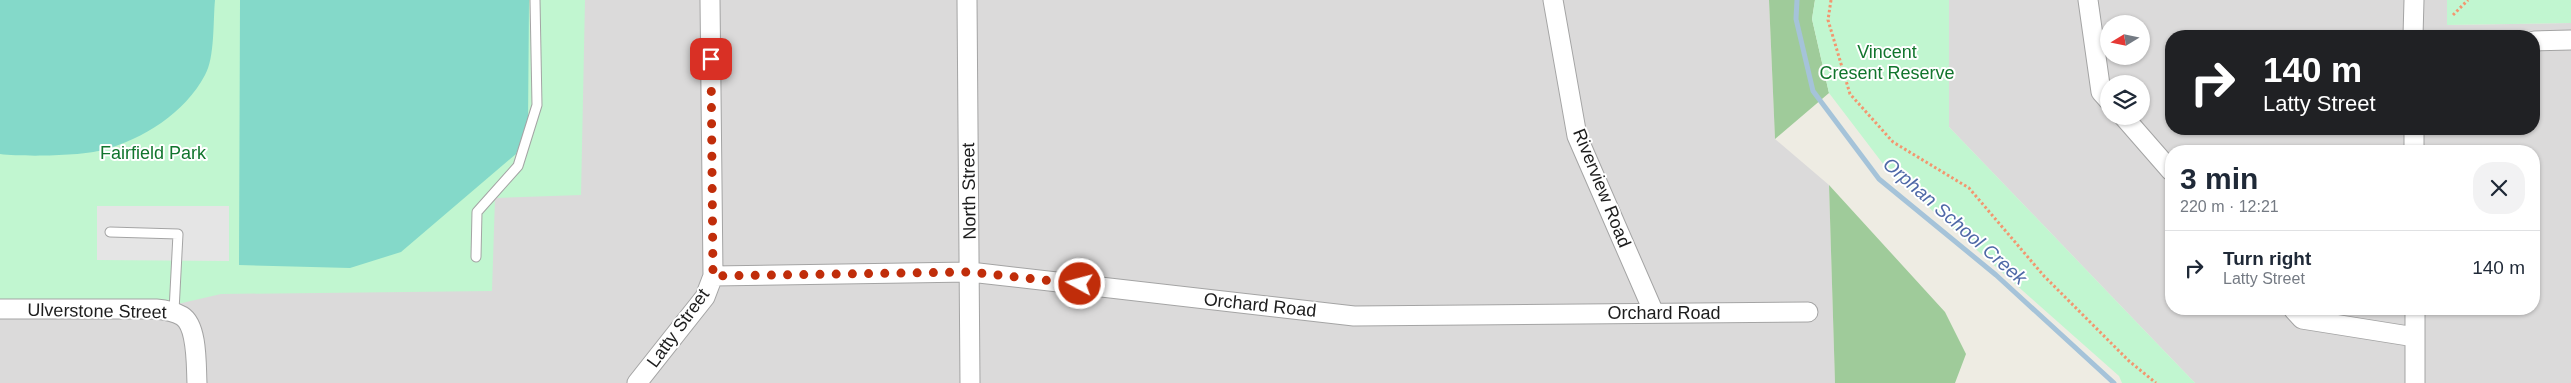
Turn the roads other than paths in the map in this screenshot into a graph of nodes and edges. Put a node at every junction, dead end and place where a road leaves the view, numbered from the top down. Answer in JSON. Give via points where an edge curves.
{"nodes":[{"id":1,"x":535,"y":0,"type":"edge"},
{"id":2,"x":710,"y":0,"type":"edge"},
{"id":3,"x":967,"y":0,"type":"edge"},
{"id":4,"x":1553,"y":0,"type":"edge"},
{"id":5,"x":2088,"y":0,"type":"edge"},
{"id":6,"x":2414,"y":0,"type":"edge"},
{"id":7,"x":2413,"y":30,"type":"edge"},
{"id":8,"x":2571,"y":40,"type":"edge"},
{"id":9,"x":2540,"y":41,"type":"edge"},
{"id":10,"x":2100,"y":85,"type":"edge"},
{"id":11,"x":2131,"y":125,"type":"edge"},
{"id":12,"x":2165,"y":164,"type":"edge"},
{"id":13,"x":110,"y":232,"type":"dead end"},
{"id":14,"x":476,"y":257,"type":"dead end"},
{"id":15,"x":970,"y":272,"type":"junction"},
{"id":16,"x":713,"y":276,"type":"junction"},
{"id":17,"x":0,"y":309,"type":"edge"},
{"id":18,"x":174,"y":312,"type":"junction"},
{"id":19,"x":1808,"y":312,"type":"dead end"},
{"id":20,"x":1654,"y":313,"type":"junction"},
{"id":21,"x":2298,"y":315,"type":"edge"},
{"id":22,"x":2414,"y":315,"type":"edge"},
{"id":23,"x":2415,"y":337,"type":"junction"},
{"id":24,"x":197,"y":383,"type":"edge"},
{"id":25,"x":637,"y":383,"type":"edge"},
{"id":26,"x":970,"y":383,"type":"edge"},
{"id":27,"x":2415,"y":383,"type":"edge"}],
"edges":[{"from":1,"to":14,"type":"lane","via":[[537,105],[518,166],[477,212]]},
{"from":2,"to":16,"type":"street","name":"Latty Street"},
{"from":3,"to":15,"type":"street","name":"North Street"},
{"from":4,"to":20,"type":"street","name":"Riverview Road","via":[[1578,136]]},
{"from":5,"to":10,"type":"street"},
{"from":6,"to":7,"type":"street"},
{"from":8,"to":9,"type":"street"},
{"from":11,"to":12,"type":"street"},
{"from":13,"to":18,"type":"lane","via":[[178,234]]},
{"from":15,"to":16,"type":"street","name":"Orchard Road"},
{"from":15,"to":20,"type":"street","name":"Orchard Road","via":[[1354,316]]},
{"from":15,"to":26,"type":"street","name":"North Street"},
{"from":16,"to":25,"type":"street","name":"Latty Street","via":[[705,296]]},
{"from":17,"to":18,"type":"street","name":"Ulverstone Street","via":[[156,308]]},
{"from":18,"to":24,"type":"street","name":"Ulverstone Street","via":[[184,317],[191,327]]},
{"from":19,"to":20,"type":"street","name":"Orchard Road"},
{"from":21,"to":23,"type":"street","via":[[2302,319]]},
{"from":22,"to":23,"type":"street"},
{"from":23,"to":27,"type":"street"}]}
